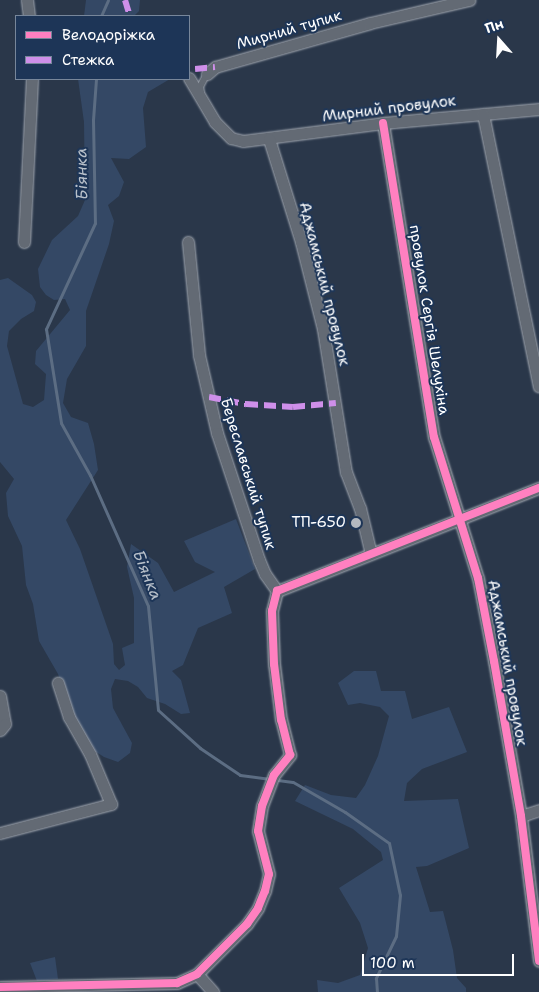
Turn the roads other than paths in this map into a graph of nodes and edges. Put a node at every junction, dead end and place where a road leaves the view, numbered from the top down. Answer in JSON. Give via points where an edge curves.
{"nodes":[{"id":1,"x":27,"y":0,"type":"edge"},
{"id":2,"x":469,"y":0,"type":"edge"},
{"id":3,"x":29,"y":15,"type":"edge"},
{"id":4,"x":206,"y":74,"type":"joint"},
{"id":5,"x":32,"y":80,"type":"edge"},
{"id":6,"x":190,"y":80,"type":"edge"},
{"id":7,"x":204,"y":104,"type":"junction"},
{"id":8,"x":539,"y":109,"type":"edge"},
{"id":9,"x":483,"y":114,"type":"junction"},
{"id":10,"x":383,"y":123,"type":"junction"},
{"id":11,"x":270,"y":139,"type":"junction"},
{"id":12,"x":24,"y":242,"type":"dead end"},
{"id":13,"x":188,"y":242,"type":"dead end"},
{"id":14,"x":539,"y":386,"type":"edge"},
{"id":15,"x":539,"y":488,"type":"edge"},
{"id":16,"x":458,"y":518,"type":"junction"},
{"id":17,"x":371,"y":554,"type":"junction"},
{"id":18,"x":277,"y":592,"type":"junction"},
{"id":19,"x":58,"y":683,"type":"dead end"},
{"id":20,"x":0,"y":696,"type":"edge"},
{"id":21,"x":3,"y":727,"type":"edge"},
{"id":22,"x":539,"y":810,"type":"edge"},
{"id":23,"x":521,"y":816,"type":"junction"},
{"id":24,"x":0,"y":833,"type":"edge"},
{"id":25,"x":539,"y":961,"type":"edge"},
{"id":26,"x":197,"y":974,"type":"junction"},
{"id":27,"x":0,"y":987,"type":"edge"},
{"id":28,"x":213,"y":992,"type":"edge"}],
"edges":[{"from":1,"to":3,"type":"street"},
{"from":2,"to":4,"type":"street","name":"Мирний тупик","via":[[370,23],[215,66]]},
{"from":4,"to":7,"type":"lane","via":[[200,87]]},
{"from":5,"to":12,"type":"street"},
{"from":6,"to":7,"type":"street"},
{"from":7,"to":11,"type":"street","name":"Мирний провулок","via":[[215,122],[231,138],[243,141]]},
{"from":8,"to":9,"type":"street","name":"Мирний провулок"},
{"from":9,"to":10,"type":"street","name":"Мирний провулок"},
{"from":9,"to":14,"type":"street"},
{"from":10,"to":11,"type":"street","name":"Мирний провулок"},
{"from":10,"to":16,"type":"street","name":"провулок Сергія Шелухіна","via":[[434,437]]},
{"from":11,"to":17,"type":"street","name":"Аджамський провулок","via":[[321,320],[346,472],[360,508]]},
{"from":13,"to":18,"type":"street","name":"Береславський тупик","via":[[199,355],[217,433],[259,560]]},
{"from":15,"to":16,"type":"street"},
{"from":16,"to":17,"type":"street"},
{"from":16,"to":23,"type":"street","name":"Аджамський провулок","via":[[478,578]]},
{"from":17,"to":18,"type":"street"},
{"from":18,"to":26,"type":"street","via":[[272,611],[274,664],[281,720],[290,755],[274,775],[262,806],[258,831],[269,874],[266,891],[247,924]]},
{"from":19,"to":24,"type":"street","via":[[70,717],[112,804]]},
{"from":20,"to":21,"type":"street"},
{"from":22,"to":23,"type":"street"},
{"from":23,"to":25,"type":"street","name":"Аджамський провулок"},
{"from":26,"to":27,"type":"street","via":[[177,983]]},
{"from":26,"to":28,"type":"street"}]}
